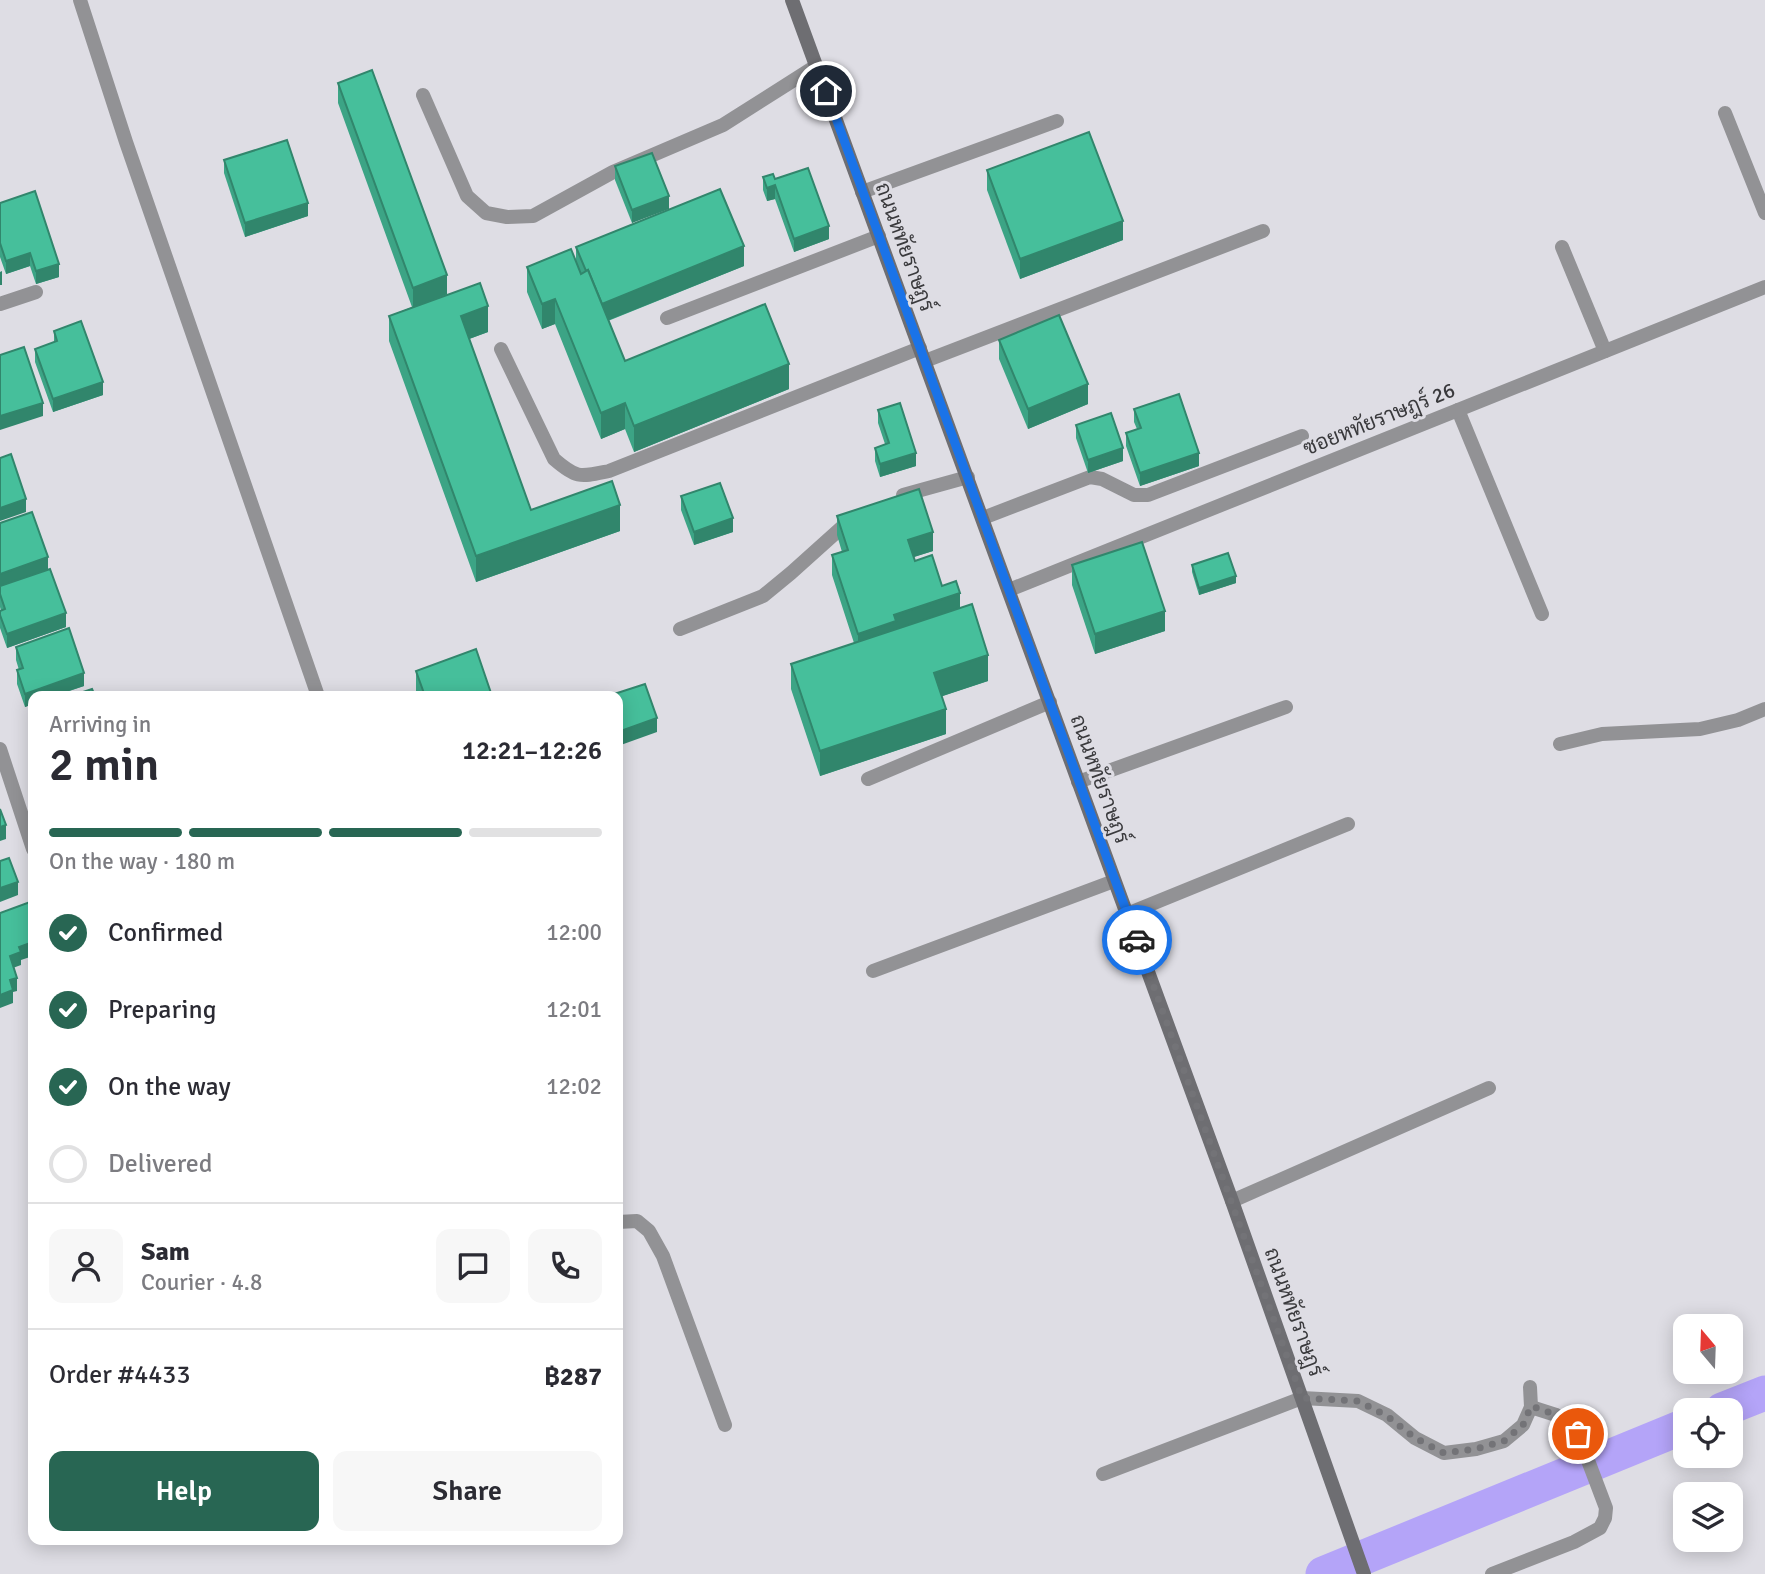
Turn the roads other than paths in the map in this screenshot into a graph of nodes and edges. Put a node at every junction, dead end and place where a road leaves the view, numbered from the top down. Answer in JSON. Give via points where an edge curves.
{"nodes":[{"id":1,"x":80,"y":0,"type":"edge"},
{"id":2,"x":792,"y":0,"type":"edge"},
{"id":3,"x":817,"y":66,"type":"junction"},
{"id":4,"x":424,"y":95,"type":"dead end"},
{"id":5,"x":1725,"y":113,"type":"dead end"},
{"id":6,"x":1057,"y":121,"type":"dead end"},
{"id":7,"x":863,"y":192,"type":"junction"},
{"id":8,"x":1765,"y":213,"type":"edge"},
{"id":9,"x":1263,"y":231,"type":"dead end"},
{"id":10,"x":879,"y":236,"type":"junction"},
{"id":11,"x":1562,"y":247,"type":"dead end"},
{"id":12,"x":1765,"y":287,"type":"edge"},
{"id":13,"x":36,"y":292,"type":"dead end"},
{"id":14,"x":0,"y":304,"type":"edge"},
{"id":15,"x":667,"y":318,"type":"dead end"},
{"id":16,"x":501,"y":349,"type":"dead end"},
{"id":17,"x":1605,"y":351,"type":"junction"},
{"id":18,"x":922,"y":354,"type":"junction"},
{"id":19,"x":1458,"y":410,"type":"junction"},
{"id":20,"x":1302,"y":436,"type":"dead end"},
{"id":21,"x":968,"y":477,"type":"junction"},
{"id":22,"x":894,"y":498,"type":"edge"},
{"id":23,"x":863,"y":511,"type":"edge"},
{"id":24,"x":983,"y":518,"type":"junction"},
{"id":25,"x":1009,"y":590,"type":"junction"},
{"id":26,"x":1542,"y":614,"type":"dead end"},
{"id":27,"x":680,"y":629,"type":"dead end"},
{"id":28,"x":316,"y":691,"type":"edge"},
{"id":29,"x":1050,"y":702,"type":"junction"},
{"id":30,"x":1286,"y":707,"type":"dead end"},
{"id":31,"x":1765,"y":709,"type":"edge"},
{"id":32,"x":1560,"y":744,"type":"dead end"},
{"id":33,"x":0,"y":749,"type":"edge"},
{"id":34,"x":868,"y":779,"type":"dead end"},
{"id":35,"x":1078,"y":782,"type":"junction"},
{"id":36,"x":1348,"y":824,"type":"dead end"},
{"id":37,"x":28,"y":834,"type":"edge"},
{"id":38,"x":1114,"y":881,"type":"junction"},
{"id":39,"x":1127,"y":914,"type":"junction"},
{"id":40,"x":873,"y":971,"type":"dead end"},
{"id":41,"x":1489,"y":1088,"type":"dead end"},
{"id":42,"x":1232,"y":1200,"type":"junction"},
{"id":43,"x":623,"y":1222,"type":"edge"},
{"id":44,"x":1530,"y":1387,"type":"dead end"},
{"id":45,"x":1302,"y":1398,"type":"junction"},
{"id":46,"x":1531,"y":1406,"type":"junction"},
{"id":47,"x":725,"y":1424,"type":"dead end"},
{"id":48,"x":1103,"y":1474,"type":"dead end"},
{"id":49,"x":1364,"y":1574,"type":"edge"},
{"id":50,"x":1492,"y":1574,"type":"edge"}],
"edges":[{"from":1,"to":28,"type":"street"},
{"from":2,"to":3,"type":"main road","name":"ถนนหทัยราษฎร์"},
{"from":3,"to":4,"type":"street","via":[[723,125],[613,172],[533,216],[486,213],[467,196]]},
{"from":3,"to":7,"type":"main road","name":"ถนนหทัยราษฎร์"},
{"from":5,"to":8,"type":"street"},
{"from":6,"to":7,"type":"street"},
{"from":7,"to":10,"type":"main road","name":"ถนนหทัยราษฎร์"},
{"from":9,"to":18,"type":"street"},
{"from":10,"to":15,"type":"street"},
{"from":10,"to":18,"type":"main road","name":"ถนนหทัยราษฎร์"},
{"from":11,"to":17,"type":"street"},
{"from":12,"to":17,"type":"street","name":"ซอยหทัยราษฎร์ 26"},
{"from":13,"to":14,"type":"street"},
{"from":16,"to":18,"type":"street","via":[[555,459],[568,472],[582,477],[609,471]]},
{"from":17,"to":19,"type":"street","name":"ซอยหทัยราษฎร์ 26"},
{"from":18,"to":21,"type":"main road","name":"ถนนหทัยราษฎร์"},
{"from":19,"to":25,"type":"street","name":"ซอยหทัยราษฎร์ 26"},
{"from":19,"to":26,"type":"street"},
{"from":20,"to":24,"type":"street","via":[[1148,495],[1134,495],[1090,477]]},
{"from":21,"to":22,"type":"street"},
{"from":21,"to":24,"type":"main road","name":"ถนนหทัยราษฎร์"},
{"from":23,"to":27,"type":"street","via":[[763,596]]},
{"from":24,"to":25,"type":"main road","name":"ถนนหทัยราษฎร์"},
{"from":25,"to":29,"type":"main road","name":"ถนนหทัยราษฎร์"},
{"from":29,"to":34,"type":"street"},
{"from":29,"to":35,"type":"main road","name":"ถนนหทัยราษฎร์"},
{"from":30,"to":35,"type":"street"},
{"from":31,"to":32,"type":"street","via":[[1700,729],[1602,734]]},
{"from":33,"to":37,"type":"street"},
{"from":35,"to":38,"type":"main road","name":"ถนนหทัยราษฎร์"},
{"from":36,"to":39,"type":"street"},
{"from":38,"to":39,"type":"main road","name":"ถนนหทัยราษฎร์"},
{"from":38,"to":40,"type":"street"},
{"from":39,"to":42,"type":"main road","name":"ถนนหทัยราษฎร์"},
{"from":41,"to":42,"type":"street"},
{"from":42,"to":45,"type":"main road","name":"ถนนหทัยราษฎร์"},
{"from":43,"to":47,"type":"street","via":[[637,1221],[649,1231],[663,1256]]},
{"from":44,"to":46,"type":"street"},
{"from":45,"to":46,"type":"street","via":[[1358,1401],[1444,1453],[1504,1441],[1523,1425]]},
{"from":45,"to":48,"type":"street"},
{"from":45,"to":49,"type":"main road","name":"ถนนหทัยราษฎร์"},
{"from":46,"to":50,"type":"street","via":[[1556,1415],[1578,1434],[1606,1508],[1605,1518],[1600,1528],[1574,1542]]}]}
